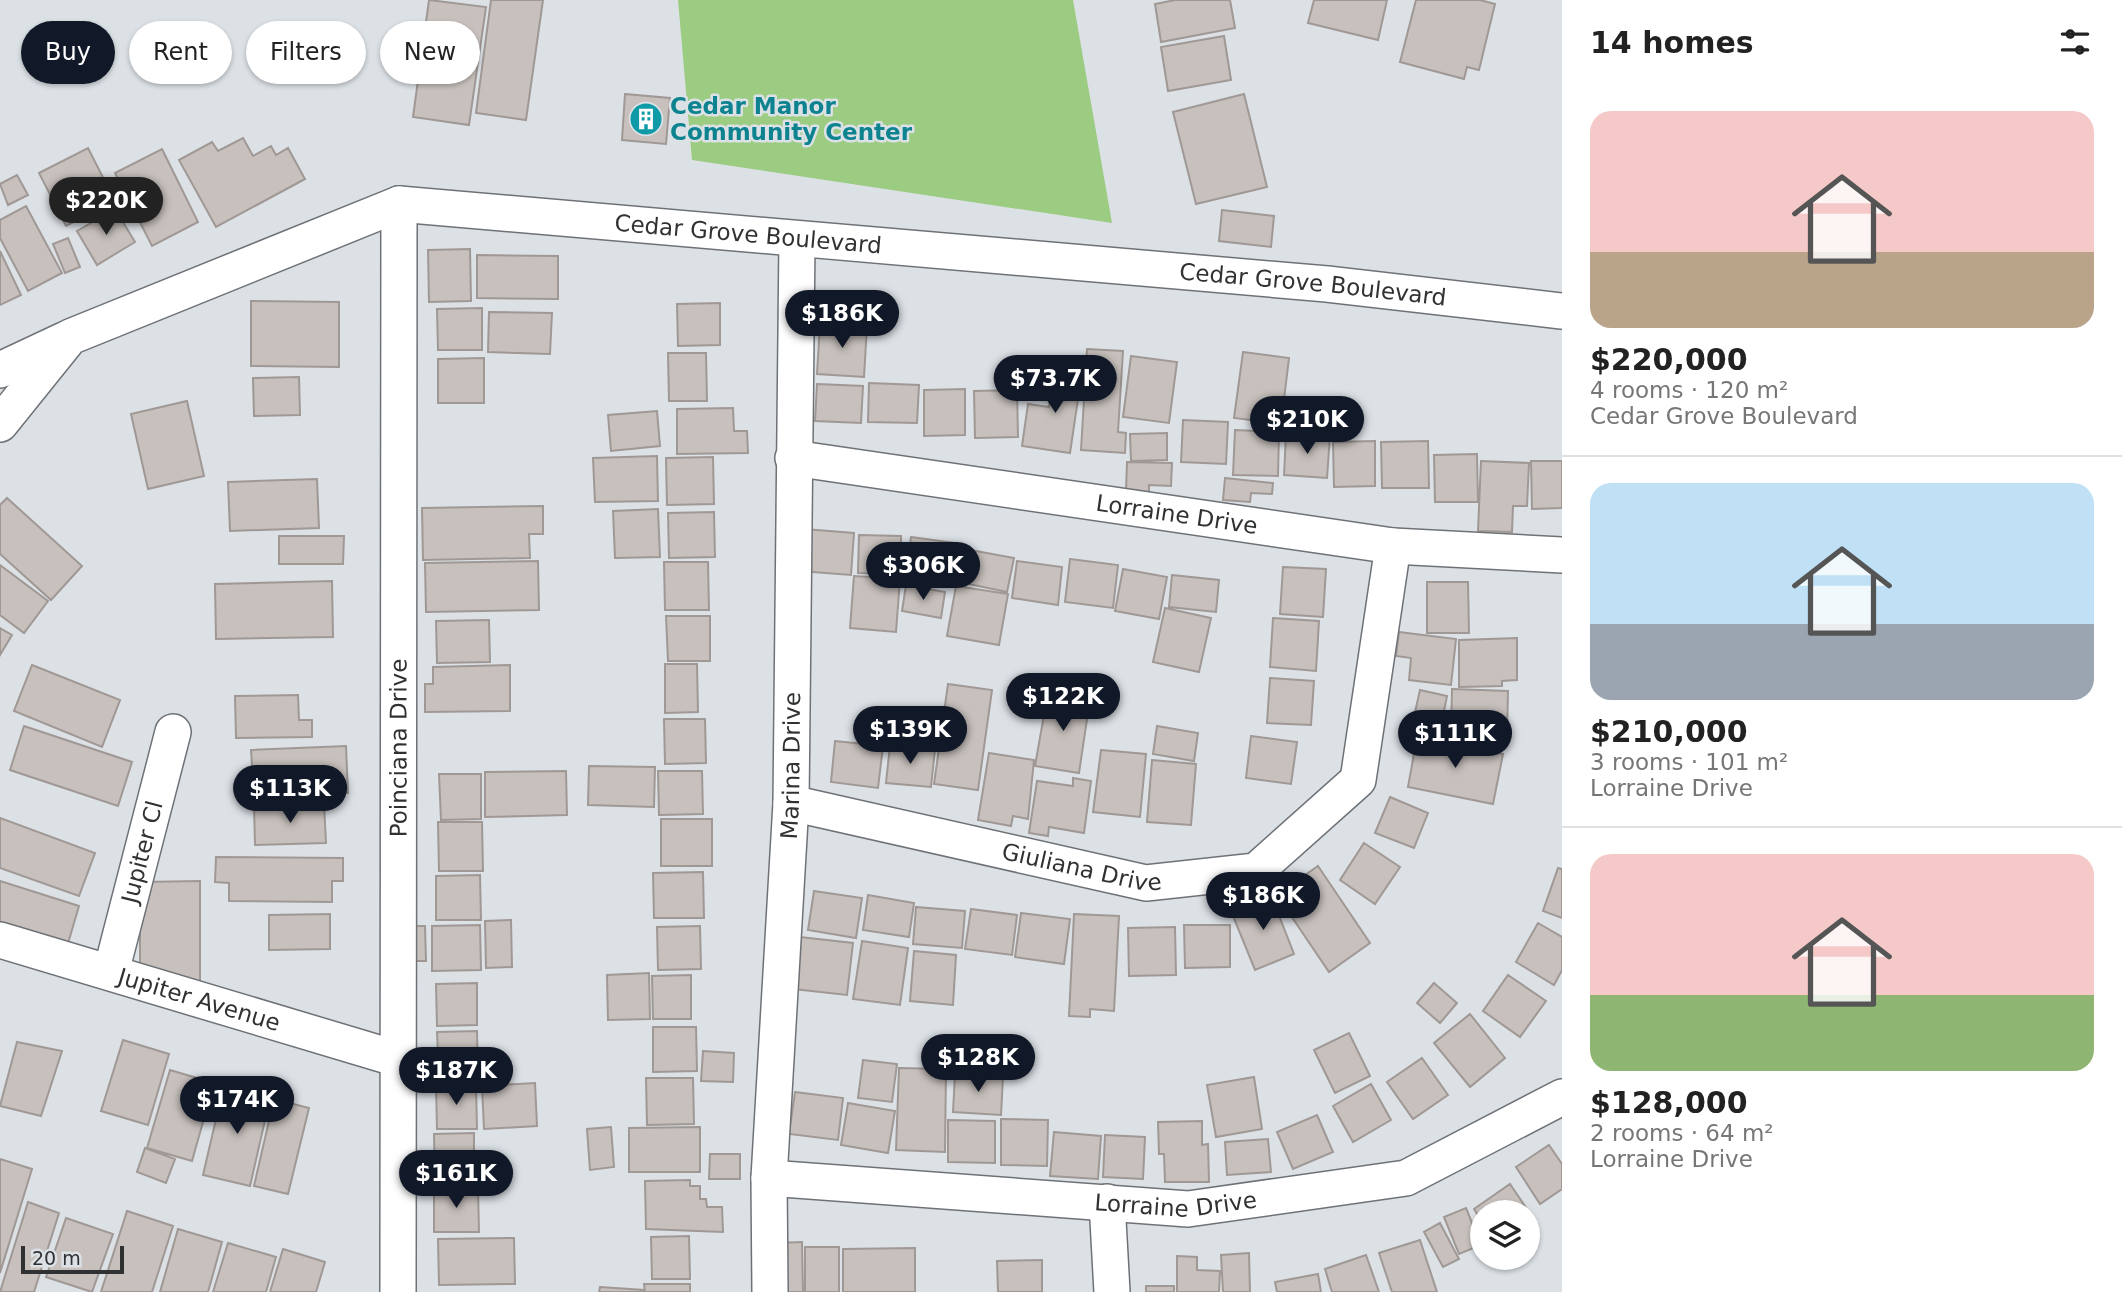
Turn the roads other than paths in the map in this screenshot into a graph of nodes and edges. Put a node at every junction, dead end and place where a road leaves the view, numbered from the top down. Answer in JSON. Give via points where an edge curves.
{"nodes":[{"id":1,"x":399,"y":204,"type":"junction"},
{"id":2,"x":797,"y":240,"type":"junction"},
{"id":3,"x":1562,"y":311,"type":"edge"},
{"id":4,"x":70,"y":337,"type":"junction"},
{"id":5,"x":0,"y":370,"type":"edge"},
{"id":6,"x":0,"y":424,"type":"edge"},
{"id":7,"x":793,"y":458,"type":"junction"},
{"id":8,"x":1393,"y":545,"type":"junction"},
{"id":9,"x":1562,"y":555,"type":"edge"},
{"id":10,"x":173,"y":732,"type":"dead end"},
{"id":11,"x":791,"y":803,"type":"junction"},
{"id":12,"x":0,"y":940,"type":"edge"},
{"id":13,"x":111,"y":972,"type":"junction"},
{"id":14,"x":398,"y":1059,"type":"junction"},
{"id":15,"x":1562,"y":1097,"type":"edge"},
{"id":16,"x":769,"y":1178,"type":"junction"},
{"id":17,"x":1107,"y":1202,"type":"junction"},
{"id":18,"x":398,"y":1292,"type":"edge"},
{"id":19,"x":770,"y":1292,"type":"edge"},
{"id":20,"x":1112,"y":1292,"type":"edge"}],
"edges":[{"from":1,"to":2,"type":"street","name":"Cedar Grove Boulevard"},
{"from":1,"to":4,"type":"street","name":"Cedar Grove Boulevard"},
{"from":1,"to":14,"type":"street","name":"Poinciana Drive"},
{"from":2,"to":3,"type":"street","name":"Cedar Grove Boulevard","via":[[1327,284]]},
{"from":2,"to":7,"type":"street","name":"Marina Drive"},
{"from":4,"to":5,"type":"street"},
{"from":4,"to":6,"type":"street","name":"Cedar Grove Boulevard"},
{"from":7,"to":8,"type":"street","name":"Lorraine Drive"},
{"from":7,"to":11,"type":"street","name":"Marina Drive"},
{"from":8,"to":9,"type":"street","name":"Lorraine Drive"},
{"from":8,"to":11,"type":"street","name":"Giuliana Drive","via":[[1358,780],[1256,871],[1146,883]]},
{"from":10,"to":13,"type":"street","name":"Jupiter Cl"},
{"from":11,"to":16,"type":"street","name":"Marina Drive"},
{"from":12,"to":13,"type":"street","name":"Jupiter Avenue"},
{"from":13,"to":14,"type":"street","name":"Jupiter Avenue"},
{"from":14,"to":18,"type":"street","name":"Poinciana Drive"},
{"from":15,"to":17,"type":"street","name":"Lorraine Drive","via":[[1406,1178],[1188,1209]]},
{"from":16,"to":17,"type":"street","name":"Lorraine Drive"},
{"from":16,"to":19,"type":"street","name":"Marina Drive"},
{"from":17,"to":20,"type":"street"}]}
